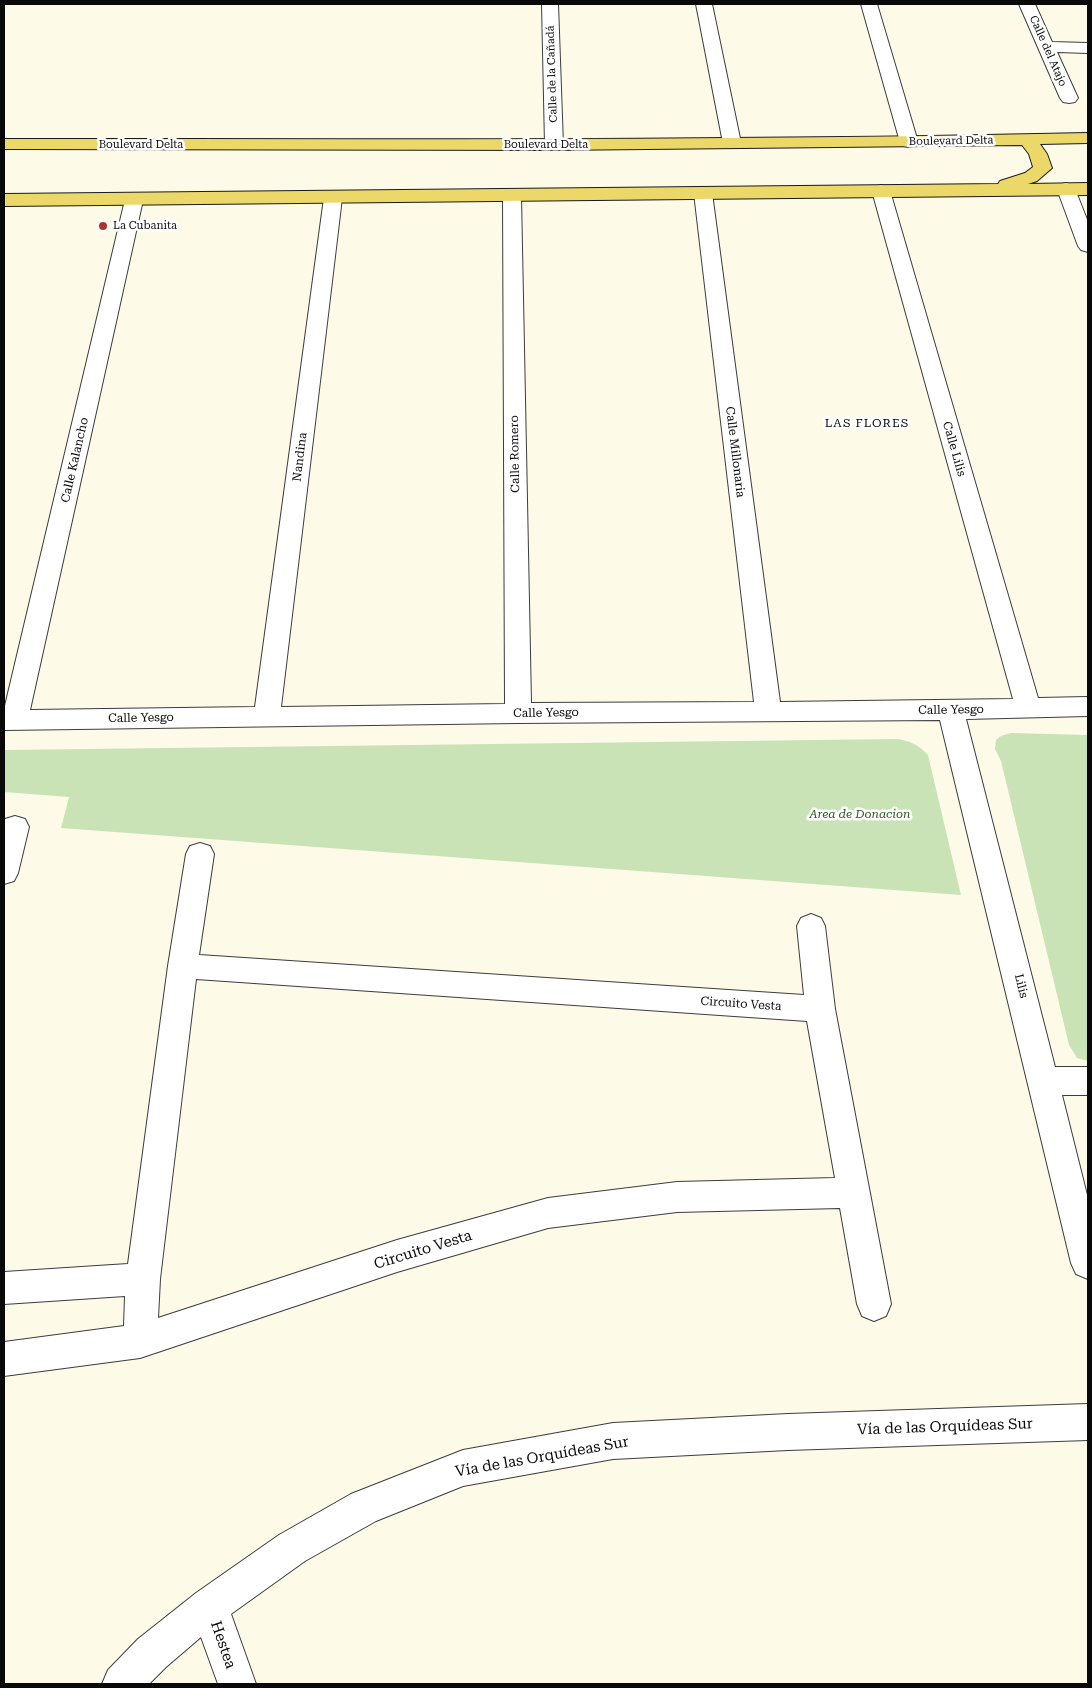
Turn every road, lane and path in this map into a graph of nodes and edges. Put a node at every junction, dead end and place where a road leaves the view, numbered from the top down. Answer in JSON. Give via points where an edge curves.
{"nodes":[{"id":1,"x":550,"y":4,"type":"edge"},
{"id":2,"x":704,"y":4,"type":"edge"},
{"id":3,"x":868,"y":4,"type":"edge"},
{"id":4,"x":1027,"y":4,"type":"edge"},
{"id":5,"x":1045,"y":47,"type":"junction"},
{"id":6,"x":1088,"y":48,"type":"edge"},
{"id":7,"x":1069,"y":98,"type":"dead end"},
{"id":8,"x":1088,"y":138,"type":"edge"},
{"id":9,"x":1027,"y":139,"type":"junction"},
{"id":10,"x":909,"y":142,"type":"junction"},
{"id":11,"x":732,"y":143,"type":"junction"},
{"id":12,"x":4,"y":144,"type":"edge"},
{"id":13,"x":554,"y":145,"type":"junction"},
{"id":14,"x":1066,"y":189,"type":"junction"},
{"id":15,"x":1088,"y":189,"type":"edge"},
{"id":16,"x":994,"y":190,"type":"junction"},
{"id":17,"x":881,"y":191,"type":"junction"},
{"id":18,"x":703,"y":193,"type":"junction"},
{"id":19,"x":512,"y":196,"type":"junction"},
{"id":20,"x":333,"y":198,"type":"junction"},
{"id":21,"x":4,"y":200,"type":"edge"},
{"id":22,"x":134,"y":200,"type":"junction"},
{"id":23,"x":1088,"y":246,"type":"edge"},
{"id":24,"x":1088,"y":706,"type":"edge"},
{"id":25,"x":1028,"y":708,"type":"junction"},
{"id":26,"x":952,"y":710,"type":"junction"},
{"id":27,"x":768,"y":711,"type":"junction"},
{"id":28,"x":518,"y":713,"type":"junction"},
{"id":29,"x":267,"y":717,"type":"junction"},
{"id":30,"x":10,"y":720,"type":"edge"},
{"id":31,"x":14,"y":827,"type":"dead end"},
{"id":32,"x":200,"y":854,"type":"dead end"},
{"id":33,"x":4,"y":873,"type":"edge"},
{"id":34,"x":811,"y":926,"type":"dead end"},
{"id":35,"x":183,"y":966,"type":"junction"},
{"id":36,"x":820,"y":1010,"type":"junction"},
{"id":37,"x":1044,"y":1081,"type":"junction"},
{"id":38,"x":1088,"y":1081,"type":"edge"},
{"id":39,"x":852,"y":1193,"type":"junction"},
{"id":40,"x":1088,"y":1263,"type":"edge"},
{"id":41,"x":143,"y":1279,"type":"junction"},
{"id":42,"x":4,"y":1288,"type":"edge"},
{"id":43,"x":874,"y":1304,"type":"dead end"},
{"id":44,"x":140,"y":1341,"type":"junction"},
{"id":45,"x":4,"y":1359,"type":"edge"},
{"id":46,"x":1088,"y":1422,"type":"edge"},
{"id":47,"x":209,"y":1606,"type":"junction"},
{"id":48,"x":122,"y":1684,"type":"edge"},
{"id":49,"x":236,"y":1684,"type":"edge"}],
"edges":[{"from":1,"to":13,"type":"street","name":"Calle de la Cañadá"},
{"from":2,"to":11,"type":"street"},
{"from":3,"to":10,"type":"street"},
{"from":4,"to":5,"type":"street","name":"Calle del Atajo"},
{"from":5,"to":6,"type":"street"},
{"from":5,"to":7,"type":"street","name":"Calle del Atajo"},
{"from":8,"to":9,"type":"main road","name":"Boulevard Delta"},
{"from":9,"to":10,"type":"main road","name":"Boulevard Delta"},
{"from":9,"to":16,"type":"main road","via":[[1043,168],[1031,177]]},
{"from":10,"to":11,"type":"main road","name":"Boulevard Delta"},
{"from":11,"to":13,"type":"main road","name":"Boulevard Delta"},
{"from":12,"to":13,"type":"main road","name":"Boulevard Delta"},
{"from":14,"to":15,"type":"main road"},
{"from":14,"to":16,"type":"main road"},
{"from":14,"to":23,"type":"street"},
{"from":16,"to":17,"type":"main road"},
{"from":17,"to":18,"type":"main road"},
{"from":17,"to":25,"type":"street","name":"Calle Lilis"},
{"from":18,"to":19,"type":"main road"},
{"from":18,"to":27,"type":"street","name":"Calle Millonaria"},
{"from":19,"to":20,"type":"main road"},
{"from":19,"to":28,"type":"street","name":"Calle Romero"},
{"from":20,"to":22,"type":"main road"},
{"from":20,"to":29,"type":"street","name":"Nandina"},
{"from":21,"to":22,"type":"main road"},
{"from":22,"to":30,"type":"street","name":"Calle Kalancho"},
{"from":24,"to":25,"type":"street","name":"Calle Yesgo"},
{"from":25,"to":26,"type":"street","name":"Calle Yesgo"},
{"from":26,"to":27,"type":"street","name":"Calle Yesgo"},
{"from":26,"to":37,"type":"street","name":"Lilis"},
{"from":27,"to":28,"type":"street","name":"Calle Yesgo"},
{"from":28,"to":29,"type":"street","name":"Calle Yesgo"},
{"from":29,"to":30,"type":"street","name":"Calle Yesgo"},
{"from":31,"to":33,"type":"street"},
{"from":32,"to":35,"type":"street"},
{"from":34,"to":36,"type":"street"},
{"from":35,"to":36,"type":"street","name":"Circuito Vesta"},
{"from":35,"to":41,"type":"street"},
{"from":36,"to":39,"type":"street"},
{"from":37,"to":38,"type":"street"},
{"from":37,"to":40,"type":"street","name":"Lilis"},
{"from":39,"to":43,"type":"street"},
{"from":39,"to":44,"type":"street","name":"Circuito Vesta","via":[[676,1197],[548,1213],[397,1256]]},
{"from":41,"to":42,"type":"street"},
{"from":41,"to":44,"type":"street"},
{"from":44,"to":45,"type":"street","name":"Circuito Vesta"},
{"from":46,"to":47,"type":"street","name":"Vía de las Orquídeas Sur","via":[[613,1441],[463,1468],[364,1507],[292,1548]]},
{"from":47,"to":48,"type":"street","name":"Vía de las Orquídeas Sur","via":[[152,1653]]},
{"from":47,"to":49,"type":"street","name":"Hestea"}]}
